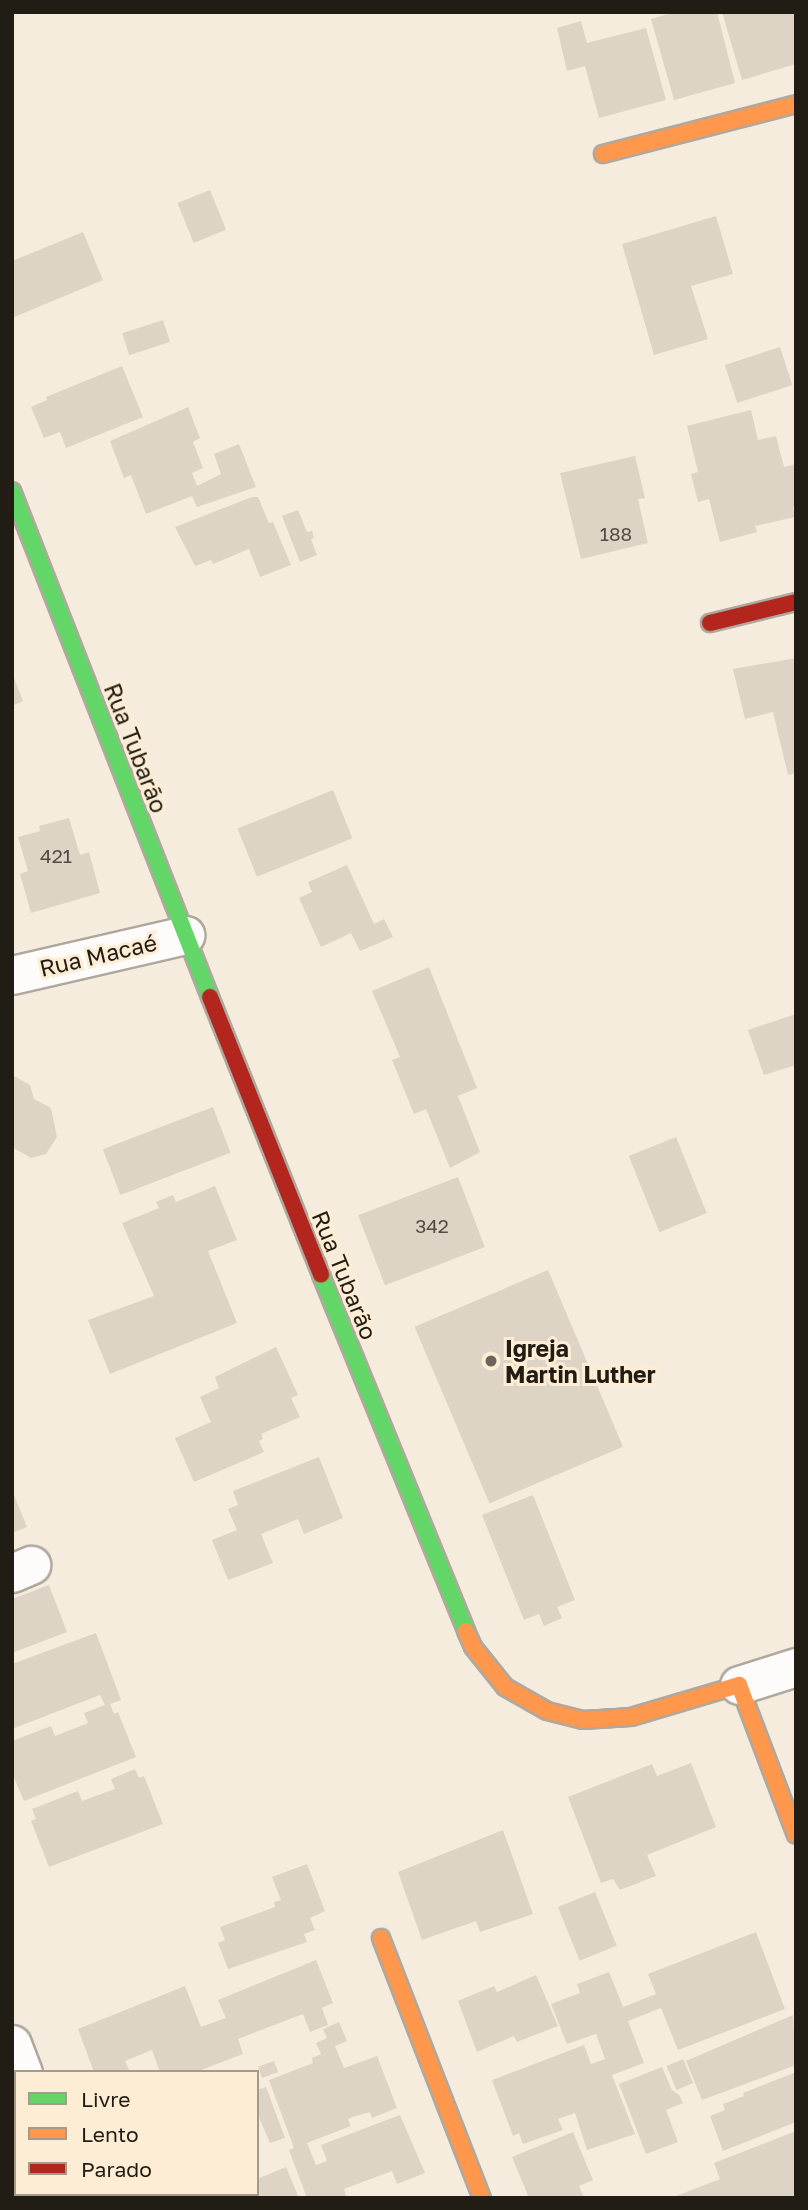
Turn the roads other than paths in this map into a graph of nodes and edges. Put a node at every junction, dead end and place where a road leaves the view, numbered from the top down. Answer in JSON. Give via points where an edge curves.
{"nodes":[{"id":1,"x":796,"y":104,"type":"edge"},
{"id":2,"x":603,"y":154,"type":"dead end"},
{"id":3,"x":12,"y":491,"type":"edge"},
{"id":4,"x":796,"y":602,"type":"edge"},
{"id":5,"x":710,"y":623,"type":"dead end"},
{"id":6,"x":185,"y":935,"type":"junction"},
{"id":7,"x":12,"y":975,"type":"edge"},
{"id":8,"x":796,"y":1667,"type":"edge"},
{"id":9,"x":739,"y":1685,"type":"junction"},
{"id":10,"x":796,"y":1835,"type":"edge"},
{"id":11,"x":382,"y":1938,"type":"dead end"},
{"id":12,"x":12,"y":2044,"type":"edge"},
{"id":13,"x":22,"y":2070,"type":"edge"},
{"id":14,"x":482,"y":2198,"type":"edge"}],
"edges":[{"from":1,"to":2,"type":"street"},
{"from":3,"to":6,"type":"street","name":"Rua Tubarão"},
{"from":4,"to":5,"type":"street"},
{"from":6,"to":7,"type":"street","name":"Rua Macaé"},
{"from":6,"to":9,"type":"street","name":"Rua Tubarão","via":[[433,1558],[473,1647],[505,1687],[547,1711],[583,1720],[631,1717]]},
{"from":8,"to":9,"type":"street"},
{"from":9,"to":10,"type":"street"},
{"from":11,"to":14,"type":"street"},
{"from":12,"to":13,"type":"street"}]}
